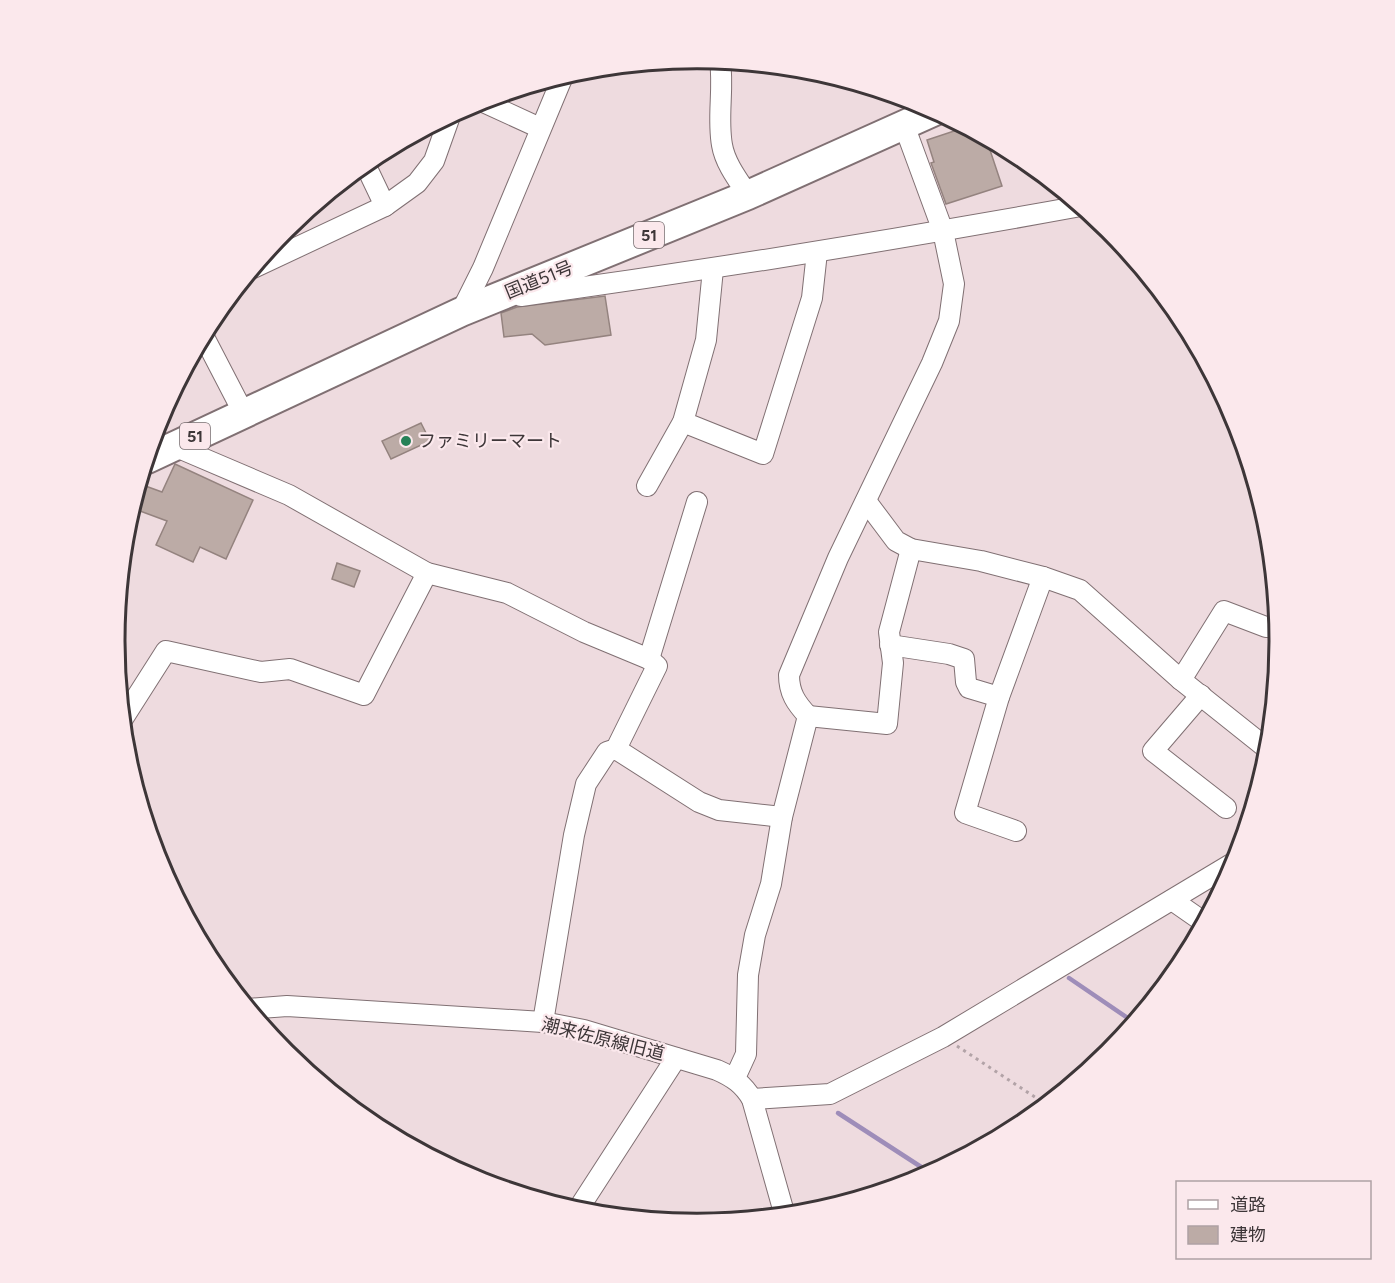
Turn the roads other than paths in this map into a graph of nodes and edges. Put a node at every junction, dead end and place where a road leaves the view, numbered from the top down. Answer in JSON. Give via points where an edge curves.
{"nodes":[{"id":1,"x":722,"y":70,"type":"edge"},
{"id":2,"x":557,"y":87,"type":"edge"},
{"id":3,"x":494,"y":107,"type":"edge"},
{"id":4,"x":924,"y":116,"type":"edge"},
{"id":5,"x":904,"y":125,"type":"junction"},
{"id":6,"x":446,"y":127,"type":"edge"},
{"id":7,"x":540,"y":128,"type":"junction"},
{"id":8,"x":369,"y":172,"type":"edge"},
{"id":9,"x":748,"y":195,"type":"junction"},
{"id":10,"x":385,"y":206,"type":"junction"},
{"id":11,"x":1071,"y":208,"type":"edge"},
{"id":12,"x":943,"y":231,"type":"junction"},
{"id":13,"x":290,"y":240,"type":"edge"},
{"id":14,"x":817,"y":252,"type":"junction"},
{"id":15,"x":713,"y":269,"type":"junction"},
{"id":16,"x":490,"y":300,"type":"junction"},
{"id":17,"x":461,"y":312,"type":"junction"},
{"id":18,"x":207,"y":346,"type":"edge"},
{"id":19,"x":244,"y":414,"type":"junction"},
{"id":20,"x":683,"y":422,"type":"junction"},
{"id":21,"x":174,"y":446,"type":"junction"},
{"id":22,"x":156,"y":455,"type":"edge"},
{"id":23,"x":646,"y":486,"type":"dead end"},
{"id":24,"x":866,"y":501,"type":"junction"},
{"id":25,"x":697,"y":502,"type":"dead end"},
{"id":26,"x":911,"y":549,"type":"junction"},
{"id":27,"x":427,"y":573,"type":"junction"},
{"id":28,"x":1043,"y":577,"type":"junction"},
{"id":29,"x":1266,"y":627,"type":"dead end"},
{"id":30,"x":890,"y":645,"type":"junction"},
{"id":31,"x":649,"y":659,"type":"junction"},
{"id":32,"x":1181,"y":680,"type":"junction"},
{"id":33,"x":1201,"y":695,"type":"junction"},
{"id":34,"x":999,"y":697,"type":"junction"},
{"id":35,"x":129,"y":709,"type":"edge"},
{"id":36,"x":808,"y":716,"type":"junction"},
{"id":37,"x":1261,"y":743,"type":"edge"},
{"id":38,"x":616,"y":749,"type":"junction"},
{"id":39,"x":1226,"y":808,"type":"dead end"},
{"id":40,"x":782,"y":817,"type":"junction"},
{"id":41,"x":1017,"y":831,"type":"dead end"},
{"id":42,"x":1222,"y":870,"type":"edge"},
{"id":43,"x":1172,"y":900,"type":"junction"},
{"id":44,"x":1198,"y":918,"type":"edge"},
{"id":45,"x":258,"y":1008,"type":"edge"},
{"id":46,"x":543,"y":1022,"type":"junction"},
{"id":47,"x":676,"y":1058,"type":"junction"},
{"id":48,"x":735,"y":1078,"type":"junction"},
{"id":49,"x":752,"y":1099,"type":"junction"},
{"id":50,"x":583,"y":1202,"type":"edge"},
{"id":51,"x":783,"y":1207,"type":"edge"}],
"edges":[{"from":1,"to":9,"type":"street","via":[[722,146],[726,160]]},
{"from":2,"to":7,"type":"street"},
{"from":3,"to":7,"type":"street"},
{"from":4,"to":5,"type":"highway","name":"国道51号","number":"51"},
{"from":5,"to":9,"type":"highway","name":"国道51号","number":"51"},
{"from":5,"to":12,"type":"street"},
{"from":6,"to":10,"type":"street","via":[[434,161],[417,183]]},
{"from":7,"to":17,"type":"street"},
{"from":8,"to":10,"type":"street"},
{"from":9,"to":16,"type":"highway","name":"国道51号","number":"51"},
{"from":10,"to":13,"type":"street"},
{"from":11,"to":12,"type":"street"},
{"from":12,"to":14,"type":"street"},
{"from":12,"to":24,"type":"street","via":[[954,284],[949,321]]},
{"from":14,"to":15,"type":"street"},
{"from":14,"to":20,"type":"street","via":[[812,298],[763,454]]},
{"from":15,"to":16,"type":"street"},
{"from":15,"to":20,"type":"street","via":[[706,340]]},
{"from":16,"to":17,"type":"highway","name":"国道51号","number":"51"},
{"from":17,"to":19,"type":"highway","name":"国道51号","number":"51"},
{"from":18,"to":19,"type":"street"},
{"from":19,"to":21,"type":"highway","name":"国道51号","number":"51"},
{"from":20,"to":23,"type":"street"},
{"from":21,"to":22,"type":"highway","name":"国道51号","number":"51"},
{"from":21,"to":27,"type":"street","via":[[289,495]]},
{"from":24,"to":26,"type":"street","via":[[896,541]]},
{"from":24,"to":36,"type":"street","via":[[789,675],[789,689]]},
{"from":25,"to":31,"type":"street"},
{"from":26,"to":28,"type":"street"},
{"from":26,"to":30,"type":"street","via":[[889,632]]},
{"from":27,"to":31,"type":"street","via":[[507,593]]},
{"from":27,"to":35,"type":"street","via":[[364,695],[290,669],[261,672],[166,651]]},
{"from":28,"to":32,"type":"street","via":[[1080,590]]},
{"from":28,"to":34,"type":"street"},
{"from":29,"to":32,"type":"street","via":[[1224,611]]},
{"from":30,"to":34,"type":"street","via":[[964,659],[969,687]]},
{"from":30,"to":36,"type":"street","via":[[893,663],[887,724]]},
{"from":31,"to":38,"type":"street","via":[[657,666]]},
{"from":32,"to":33,"type":"street"},
{"from":33,"to":37,"type":"street"},
{"from":33,"to":39,"type":"street","via":[[1153,751]]},
{"from":34,"to":41,"type":"street","via":[[965,813]]},
{"from":36,"to":40,"type":"street"},
{"from":38,"to":40,"type":"street","via":[[699,802],[719,810]]},
{"from":38,"to":46,"type":"street","via":[[607,752],[586,784]]},
{"from":40,"to":48,"type":"street","via":[[771,884],[755,934],[748,975],[747,1054]]},
{"from":42,"to":43,"type":"street"},
{"from":43,"to":44,"type":"street"},
{"from":43,"to":49,"type":"street","via":[[944,1037],[830,1094]]},
{"from":45,"to":46,"type":"street","name":"潮来佐原線旧道","via":[[288,1006]]},
{"from":46,"to":47,"type":"street","name":"潮来佐原線旧道"},
{"from":47,"to":48,"type":"street","name":"潮来佐原線旧道"},
{"from":47,"to":50,"type":"street"},
{"from":48,"to":49,"type":"street"},
{"from":49,"to":51,"type":"street"}]}
